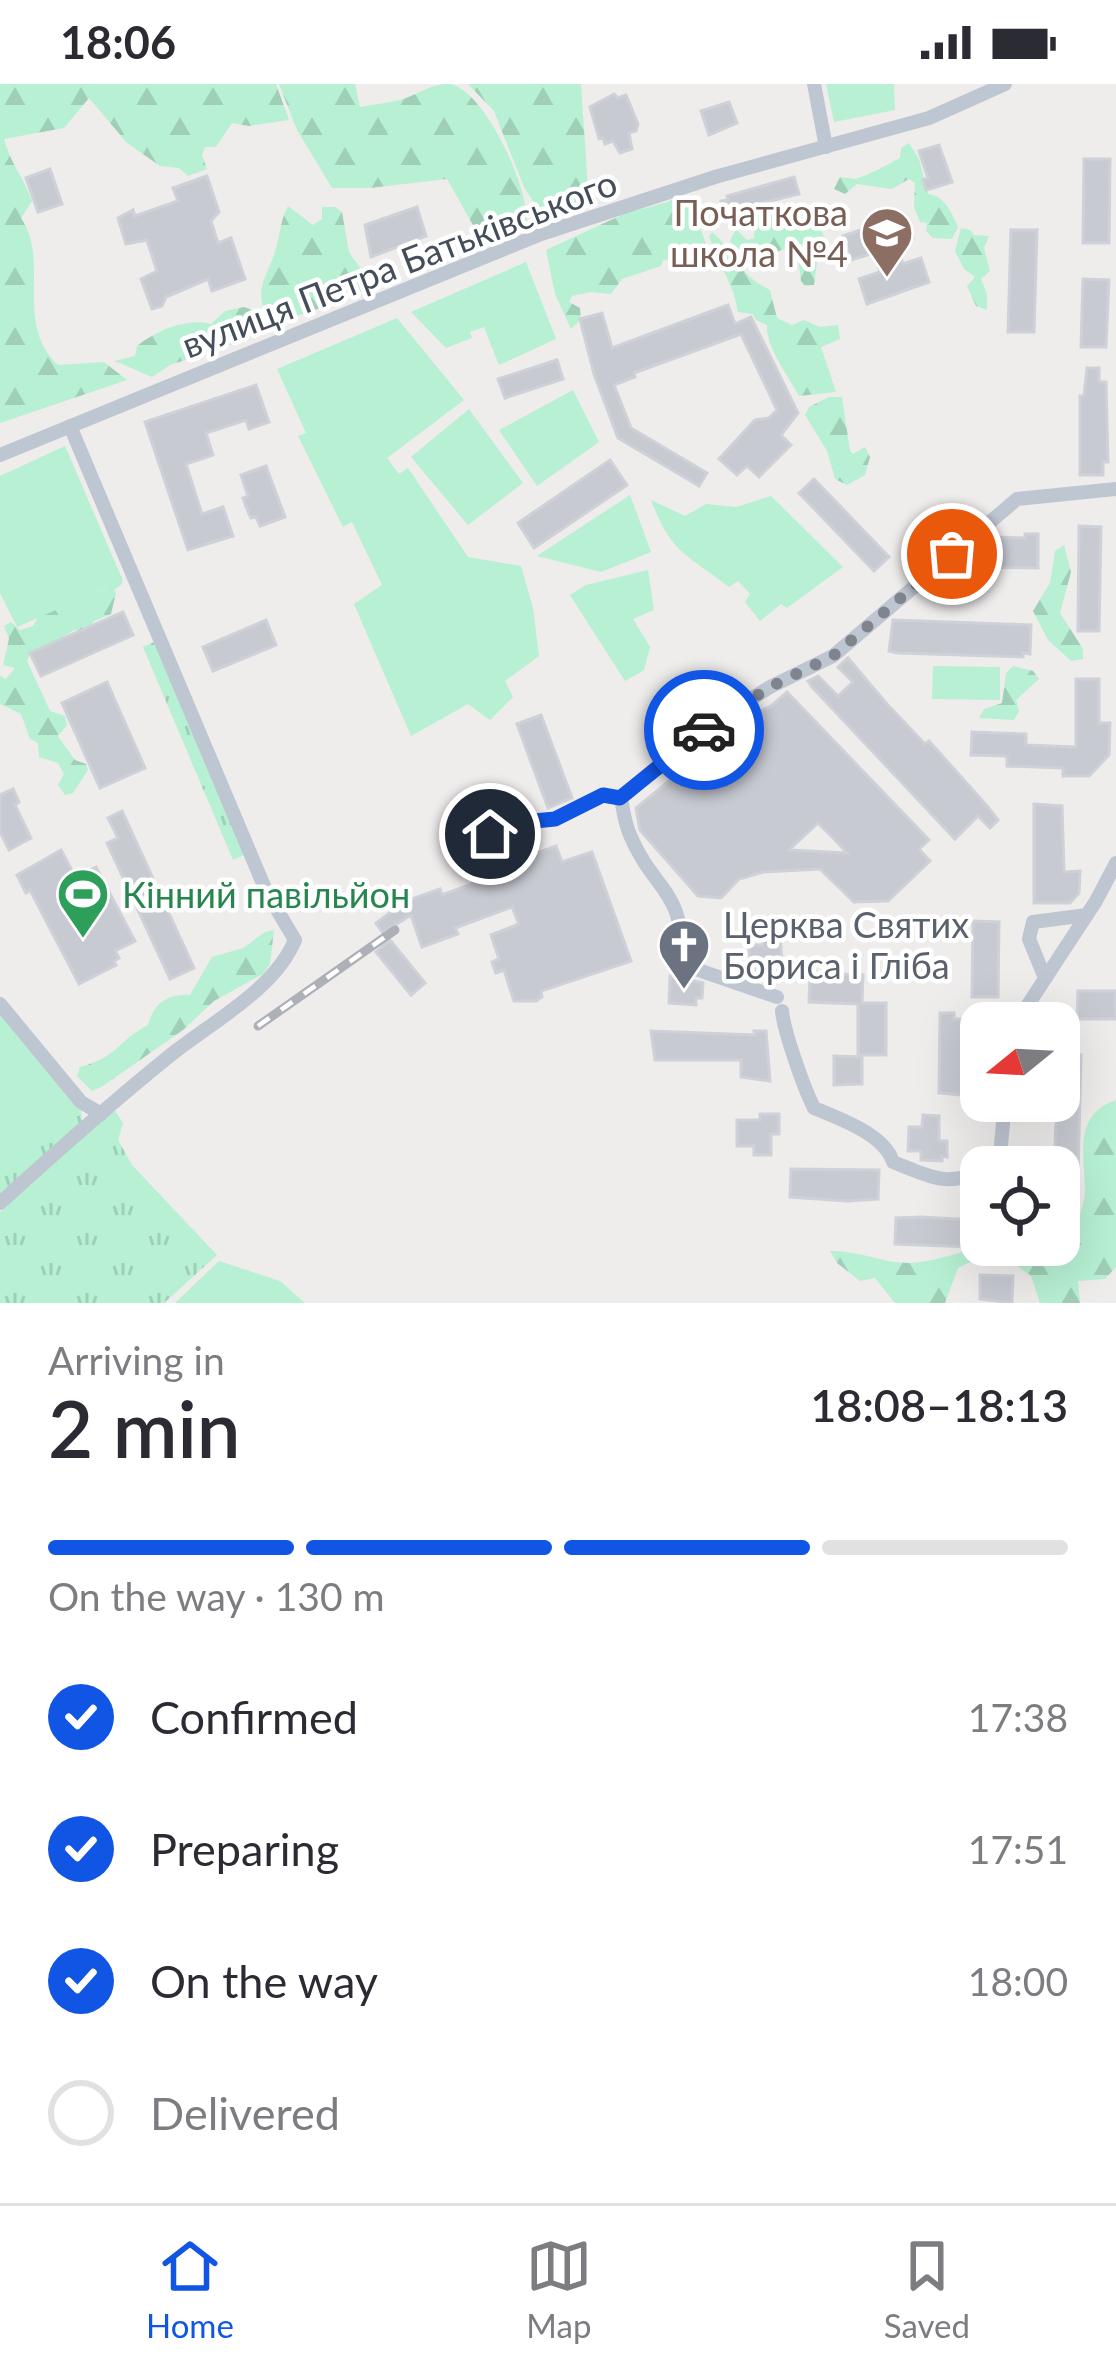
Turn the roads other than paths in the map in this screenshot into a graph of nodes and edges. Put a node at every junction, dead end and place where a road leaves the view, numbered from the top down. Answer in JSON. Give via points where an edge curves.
{"nodes":[{"id":1,"x":814,"y":84,"type":"edge"},
{"id":2,"x":1005,"y":84,"type":"edge"},
{"id":3,"x":826,"y":147,"type":"junction"},
{"id":4,"x":70,"y":426,"type":"junction"},
{"id":5,"x":0,"y":455,"type":"edge"},
{"id":6,"x":1116,"y":489,"type":"edge"},
{"id":7,"x":620,"y":798,"type":"junction"},
{"id":8,"x":490,"y":834,"type":"dead end"},
{"id":9,"x":1116,"y":862,"type":"edge"},
{"id":10,"x":1087,"y":915,"type":"junction"},
{"id":11,"x":1046,"y":979,"type":"junction"},
{"id":12,"x":1030,"y":1002,"type":"edge"},
{"id":13,"x":0,"y":1004,"type":"edge"},
{"id":14,"x":101,"y":1114,"type":"junction"},
{"id":15,"x":960,"y":1179,"type":"edge"},
{"id":16,"x":0,"y":1203,"type":"edge"}],
"edges":[{"from":1,"to":3,"type":"street"},
{"from":2,"to":3,"type":"street","name":"вулиця Петра Батьківського","via":[[929,118]]},
{"from":3,"to":4,"type":"street","name":"вулиця Петра Батьківського","via":[[541,234]]},
{"from":4,"to":5,"type":"street","name":"вулиця Петра Батьківського"},
{"from":4,"to":14,"type":"street","via":[[267,892],[295,940],[258,987]]},
{"from":6,"to":7,"type":"street","via":[[1017,499],[833,656],[712,723]]},
{"from":7,"to":8,"type":"street","via":[[603,795],[555,819]]},
{"from":7,"to":15,"type":"street","via":[[630,836],[683,929],[681,964],[780,1004],[814,1108],[889,1148],[893,1162],[938,1180]]},
{"from":9,"to":10,"type":"street"},
{"from":10,"to":11,"type":"street"},
{"from":10,"to":11,"type":"street","via":[[1033,922],[1029,939]]},
{"from":11,"to":12,"type":"street"},
{"from":13,"to":14,"type":"street","via":[[81,1102]]},
{"from":14,"to":16,"type":"street"}]}
